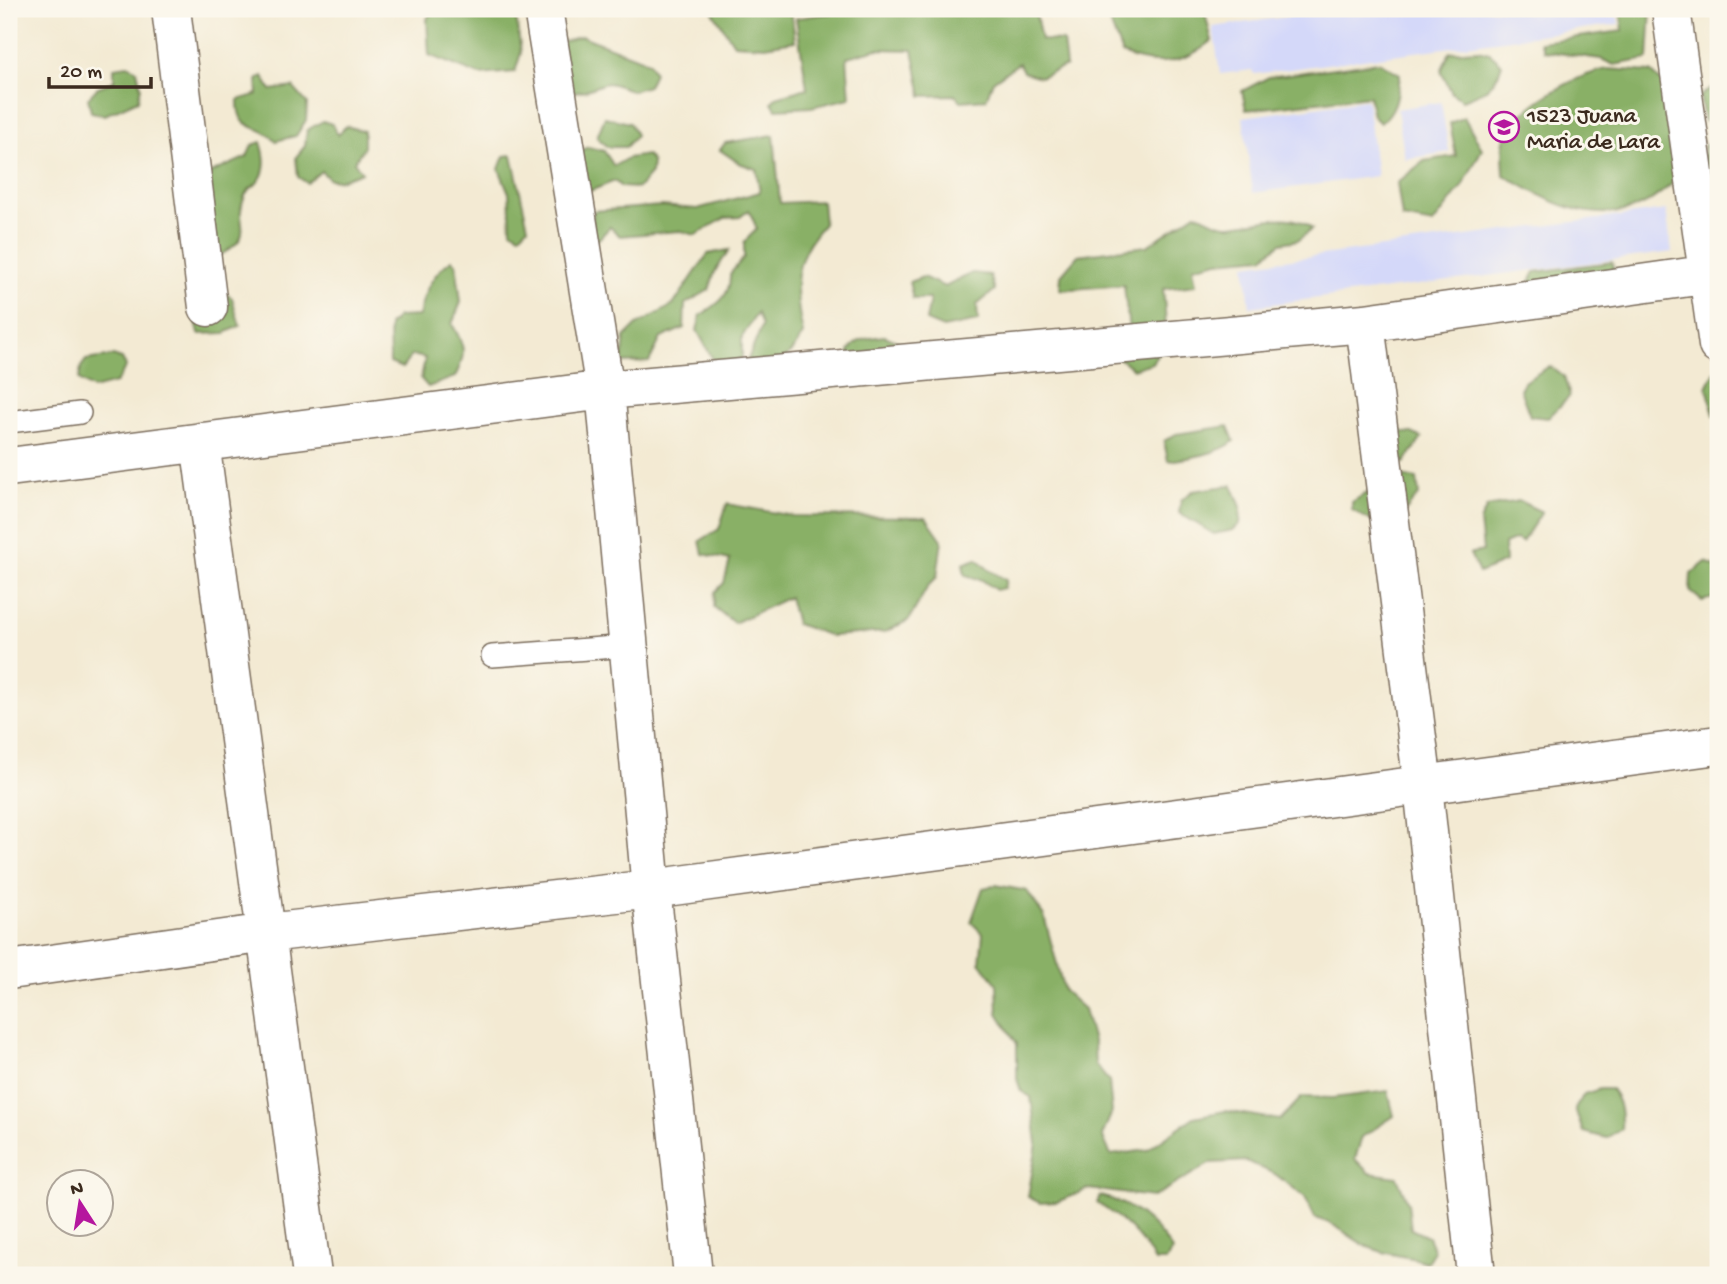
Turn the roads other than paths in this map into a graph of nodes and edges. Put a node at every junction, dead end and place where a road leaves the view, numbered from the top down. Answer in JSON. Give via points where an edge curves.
{"nodes":[{"id":1,"x":171,"y":9,"type":"edge"},
{"id":2,"x":543,"y":9,"type":"edge"},
{"id":3,"x":1671,"y":9,"type":"edge"},
{"id":4,"x":1712,"y":274,"type":"edge"},
{"id":5,"x":208,"y":307,"type":"dead end"},
{"id":6,"x":1365,"y":323,"type":"junction"},
{"id":7,"x":1718,"y":345,"type":"edge"},
{"id":8,"x":605,"y":390,"type":"junction"},
{"id":9,"x":80,"y":413,"type":"dead end"},
{"id":10,"x":9,"y":422,"type":"edge"},
{"id":11,"x":201,"y":442,"type":"junction"},
{"id":12,"x":9,"y":467,"type":"edge"},
{"id":13,"x":629,"y":646,"type":"junction"},
{"id":14,"x":492,"y":656,"type":"dead end"},
{"id":15,"x":1718,"y":745,"type":"edge"},
{"id":16,"x":1423,"y":786,"type":"junction"},
{"id":17,"x":651,"y":889,"type":"junction"},
{"id":18,"x":267,"y":933,"type":"junction"},
{"id":19,"x":9,"y":970,"type":"edge"},
{"id":20,"x":312,"y":1275,"type":"edge"},
{"id":21,"x":694,"y":1275,"type":"edge"},
{"id":22,"x":1476,"y":1275,"type":"edge"}],
"edges":[{"from":1,"to":5,"type":"street"},
{"from":2,"to":8,"type":"street"},
{"from":3,"to":4,"type":"street"},
{"from":4,"to":6,"type":"street"},
{"from":4,"to":7,"type":"street"},
{"from":6,"to":8,"type":"street"},
{"from":6,"to":16,"type":"street"},
{"from":8,"to":11,"type":"street"},
{"from":8,"to":13,"type":"street"},
{"from":9,"to":10,"type":"lane"},
{"from":11,"to":12,"type":"street"},
{"from":11,"to":18,"type":"street"},
{"from":13,"to":14,"type":"lane"},
{"from":13,"to":17,"type":"street"},
{"from":15,"to":16,"type":"street"},
{"from":16,"to":17,"type":"street"},
{"from":16,"to":22,"type":"street"},
{"from":17,"to":18,"type":"street"},
{"from":17,"to":21,"type":"street"},
{"from":18,"to":19,"type":"street"},
{"from":18,"to":20,"type":"street"}]}
